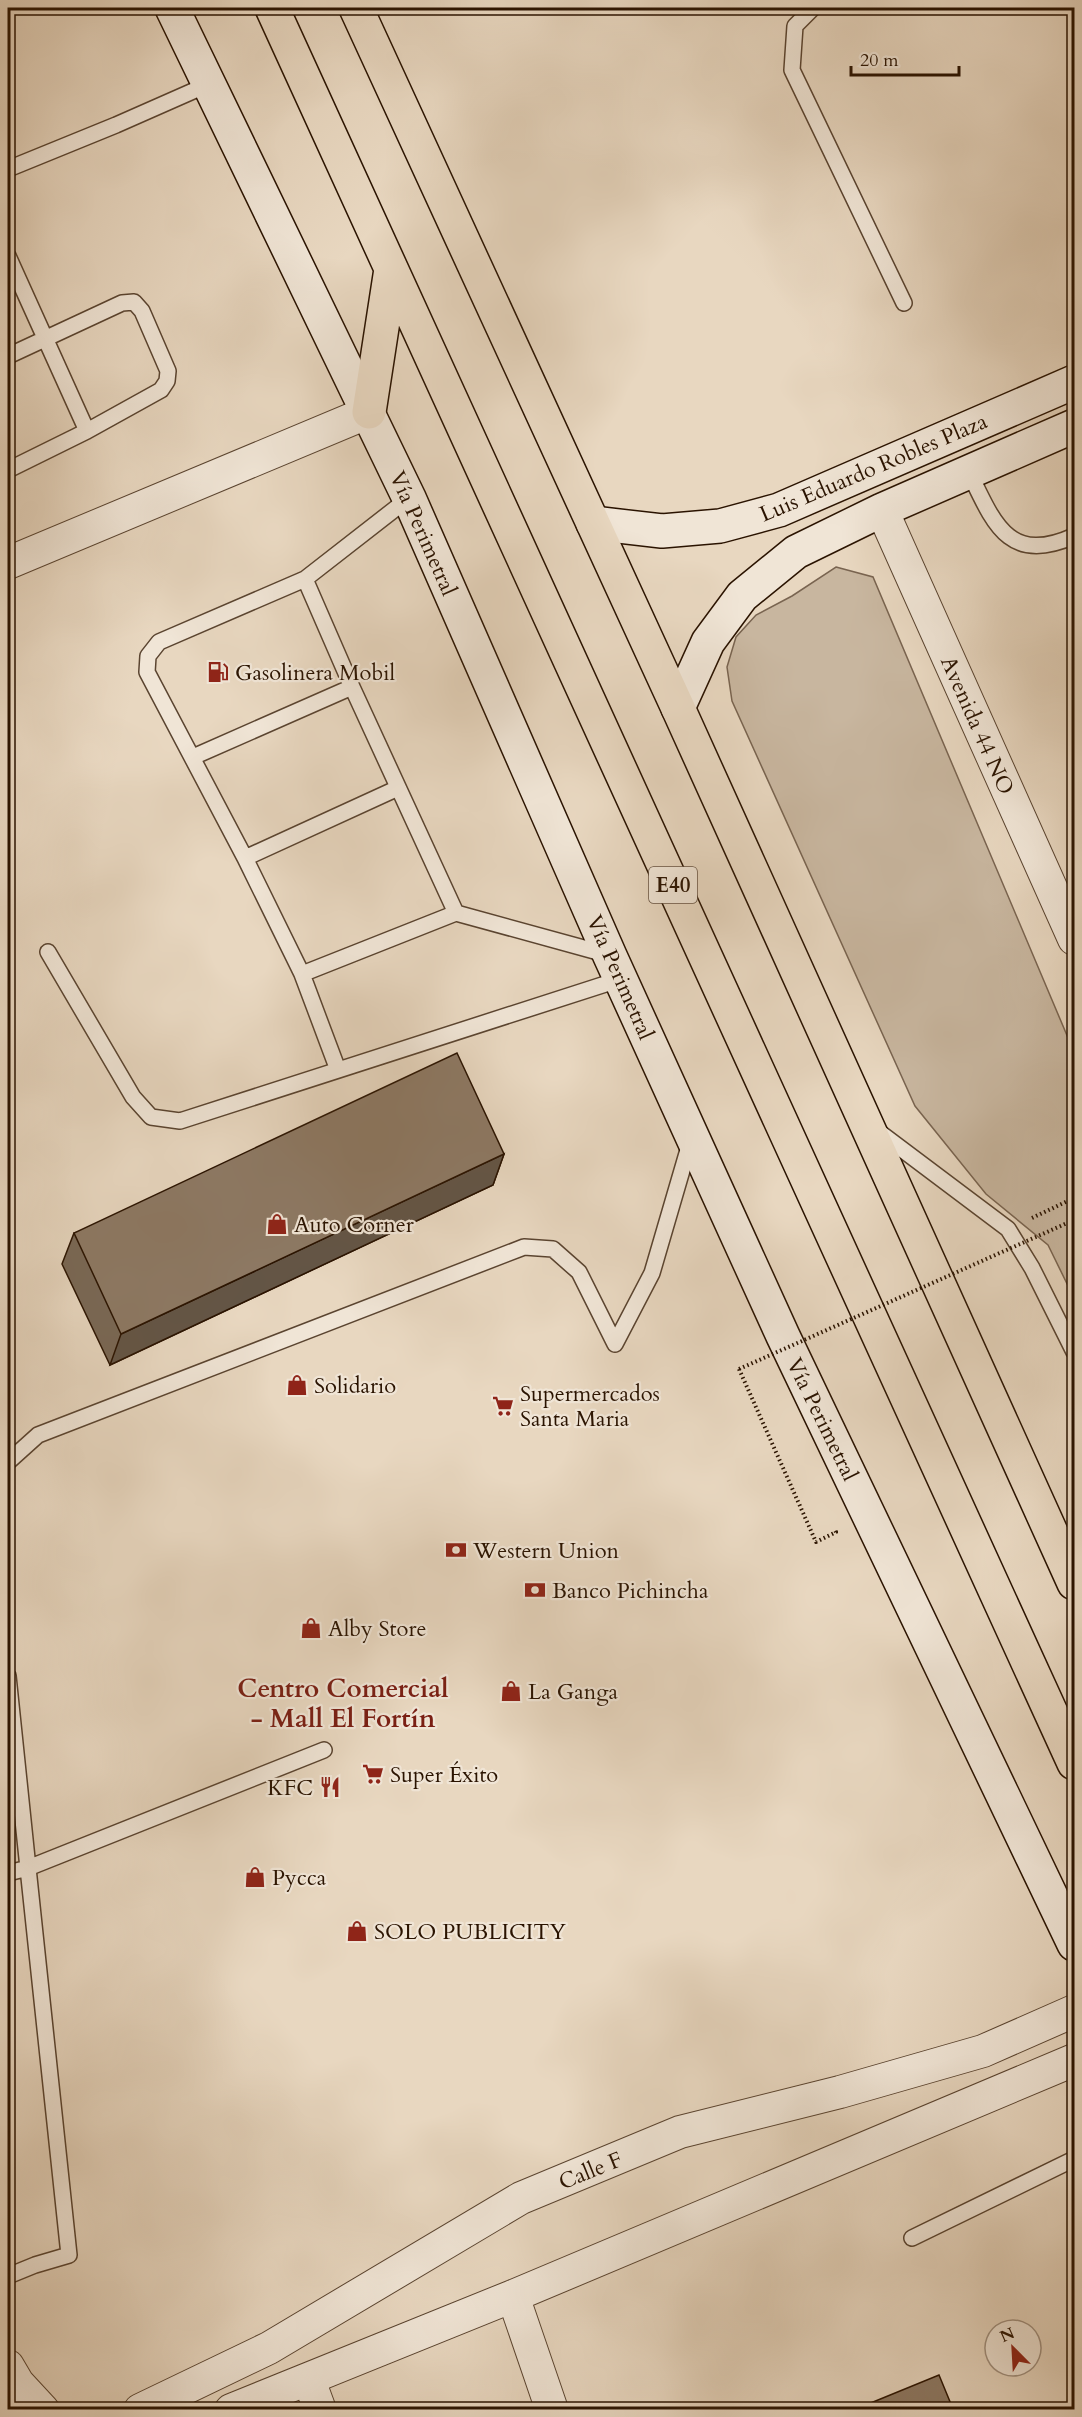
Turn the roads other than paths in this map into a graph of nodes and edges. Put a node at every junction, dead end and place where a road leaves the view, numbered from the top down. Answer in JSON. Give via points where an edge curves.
{"nodes":[{"id":1,"x":172,"y":8,"type":"edge"},
{"id":2,"x":272,"y":8,"type":"edge"},
{"id":3,"x":356,"y":8,"type":"edge"},
{"id":4,"x":372,"y":8,"type":"edge"},
{"id":5,"x":813,"y":8,"type":"edge"},
{"id":6,"x":209,"y":84,"type":"junction"},
{"id":7,"x":404,"y":113,"type":"junction"},
{"id":8,"x":8,"y":169,"type":"edge"},
{"id":9,"x":8,"y":255,"type":"edge"},
{"id":10,"x":391,"y":268,"type":"junction"},
{"id":11,"x":904,"y":303,"type":"dead end"},
{"id":12,"x":44,"y":338,"type":"junction"},
{"id":13,"x":8,"y":356,"type":"edge"},
{"id":14,"x":1074,"y":382,"type":"edge"},
{"id":15,"x":369,"y":412,"type":"junction"},
{"id":16,"x":1074,"y":426,"type":"edge"},
{"id":17,"x":87,"y":431,"type":"junction"},
{"id":18,"x":8,"y":470,"type":"edge"},
{"id":19,"x":969,"y":472,"type":"junction"},
{"id":20,"x":409,"y":498,"type":"junction"},
{"id":21,"x":882,"y":510,"type":"junction"},
{"id":22,"x":593,"y":523,"type":"junction"},
{"id":23,"x":1074,"y":536,"type":"edge"},
{"id":24,"x":8,"y":563,"type":"edge"},
{"id":25,"x":305,"y":579,"type":"junction"},
{"id":26,"x":352,"y":687,"type":"junction"},
{"id":27,"x":678,"y":708,"type":"junction"},
{"id":28,"x":193,"y":757,"type":"junction"},
{"id":29,"x":398,"y":788,"type":"junction"},
{"id":30,"x":245,"y":858,"type":"junction"},
{"id":31,"x":456,"y":913,"type":"junction"},
{"id":32,"x":1074,"y":939,"type":"edge"},
{"id":33,"x":48,"y":952,"type":"dead end"},
{"id":34,"x":615,"y":967,"type":"junction"},
{"id":35,"x":302,"y":974,"type":"junction"},
{"id":36,"x":338,"y":1070,"type":"junction"},
{"id":37,"x":864,"y":1120,"type":"junction"},
{"id":38,"x":693,"y":1134,"type":"junction"},
{"id":39,"x":1074,"y":1352,"type":"edge"},
{"id":40,"x":8,"y":1462,"type":"edge"},
{"id":41,"x":1074,"y":1582,"type":"edge"},
{"id":42,"x":8,"y":1676,"type":"edge"},
{"id":43,"x":324,"y":1750,"type":"dead end"},
{"id":44,"x":1074,"y":1763,"type":"edge"},
{"id":45,"x":28,"y":1868,"type":"junction"},
{"id":46,"x":8,"y":1873,"type":"edge"},
{"id":47,"x":1074,"y":1944,"type":"edge"},
{"id":48,"x":1074,"y":2011,"type":"edge"},
{"id":49,"x":1074,"y":2060,"type":"edge"},
{"id":50,"x":1074,"y":2159,"type":"edge"},
{"id":51,"x":912,"y":2238,"type":"dead end"},
{"id":52,"x":8,"y":2276,"type":"edge"},
{"id":53,"x":513,"y":2296,"type":"junction"},
{"id":54,"x":8,"y":2366,"type":"edge"},
{"id":55,"x":309,"y":2380,"type":"junction"},
{"id":56,"x":43,"y":2409,"type":"edge"},
{"id":57,"x":140,"y":2409,"type":"edge"},
{"id":58,"x":231,"y":2409,"type":"edge"},
{"id":59,"x":320,"y":2409,"type":"edge"},
{"id":60,"x":552,"y":2409,"type":"edge"}],
"edges":[{"from":1,"to":6,"type":"main road","name":"Vía Perimetral"},
{"from":2,"to":10,"type":"highway","number":"E40"},
{"from":3,"to":7,"type":"highway"},
{"from":4,"to":7,"type":"highway"},
{"from":5,"to":11,"type":"lane","via":[[795,26],[792,70]]},
{"from":6,"to":8,"type":"lane"},
{"from":6,"to":15,"type":"main road","name":"Vía Perimetral"},
{"from":7,"to":22,"type":"highway"},
{"from":9,"to":12,"type":"lane"},
{"from":10,"to":15,"type":"highway"},
{"from":10,"to":44,"type":"highway","number":"E40"},
{"from":12,"to":13,"type":"lane"},
{"from":12,"to":17,"type":"lane"},
{"from":12,"to":17,"type":"lane","via":[[122,303],[134,302],[142,311],[168,371],[167,381],[161,390]]},
{"from":14,"to":22,"type":"main road","name":"Luis Eduardo Robles Plaza","via":[[779,510],[720,526],[662,531]]},
{"from":15,"to":20,"type":"main road","name":"Vía Perimetral"},
{"from":15,"to":24,"type":"street"},
{"from":16,"to":19,"type":"main road","name":"Luis Eduardo Robles Plaza"},
{"from":17,"to":18,"type":"lane"},
{"from":19,"to":21,"type":"main road","name":"Luis Eduardo Robles Plaza"},
{"from":19,"to":23,"type":"lane","via":[[990,517],[1027,547],[1047,547]]},
{"from":20,"to":25,"type":"lane"},
{"from":20,"to":34,"type":"main road","name":"Vía Perimetral"},
{"from":21,"to":27,"type":"main road","name":"Luis Eduardo Robles Plaza","via":[[796,552],[742,596],[708,642]]},
{"from":21,"to":32,"type":"street","name":"Avenida 44 NO"},
{"from":22,"to":27,"type":"highway"},
{"from":25,"to":26,"type":"lane"},
{"from":25,"to":28,"type":"lane","via":[[159,642],[148,656],[147,672]]},
{"from":26,"to":28,"type":"lane"},
{"from":26,"to":29,"type":"lane"},
{"from":27,"to":37,"type":"highway"},
{"from":28,"to":30,"type":"lane"},
{"from":29,"to":30,"type":"lane"},
{"from":29,"to":31,"type":"lane"},
{"from":30,"to":35,"type":"lane"},
{"from":31,"to":34,"type":"lane"},
{"from":31,"to":35,"type":"lane"},
{"from":33,"to":36,"type":"lane","via":[[133,1097],[151,1118],[180,1121]]},
{"from":34,"to":36,"type":"lane"},
{"from":34,"to":38,"type":"main road","name":"Vía Perimetral"},
{"from":35,"to":36,"type":"lane"},
{"from":37,"to":39,"type":"lane","via":[[1008,1229]]},
{"from":37,"to":41,"type":"highway"},
{"from":38,"to":40,"type":"lane","via":[[652,1273],[615,1344],[579,1272],[553,1249],[524,1247],[38,1435]]},
{"from":38,"to":47,"type":"main road","name":"Vía Perimetral","via":[[783,1336]]},
{"from":42,"to":45,"type":"lane"},
{"from":43,"to":45,"type":"lane"},
{"from":45,"to":46,"type":"lane"},
{"from":45,"to":52,"type":"lane","via":[[69,2255]]},
{"from":48,"to":57,"type":"street","name":"Calle F","via":[[983,2052],[680,2132],[521,2198],[269,2348]]},
{"from":49,"to":53,"type":"street"},
{"from":50,"to":51,"type":"lane"},
{"from":53,"to":55,"type":"street"},
{"from":53,"to":60,"type":"street"},
{"from":54,"to":56,"type":"street"},
{"from":55,"to":58,"type":"street"},
{"from":55,"to":59,"type":"street"}]}
